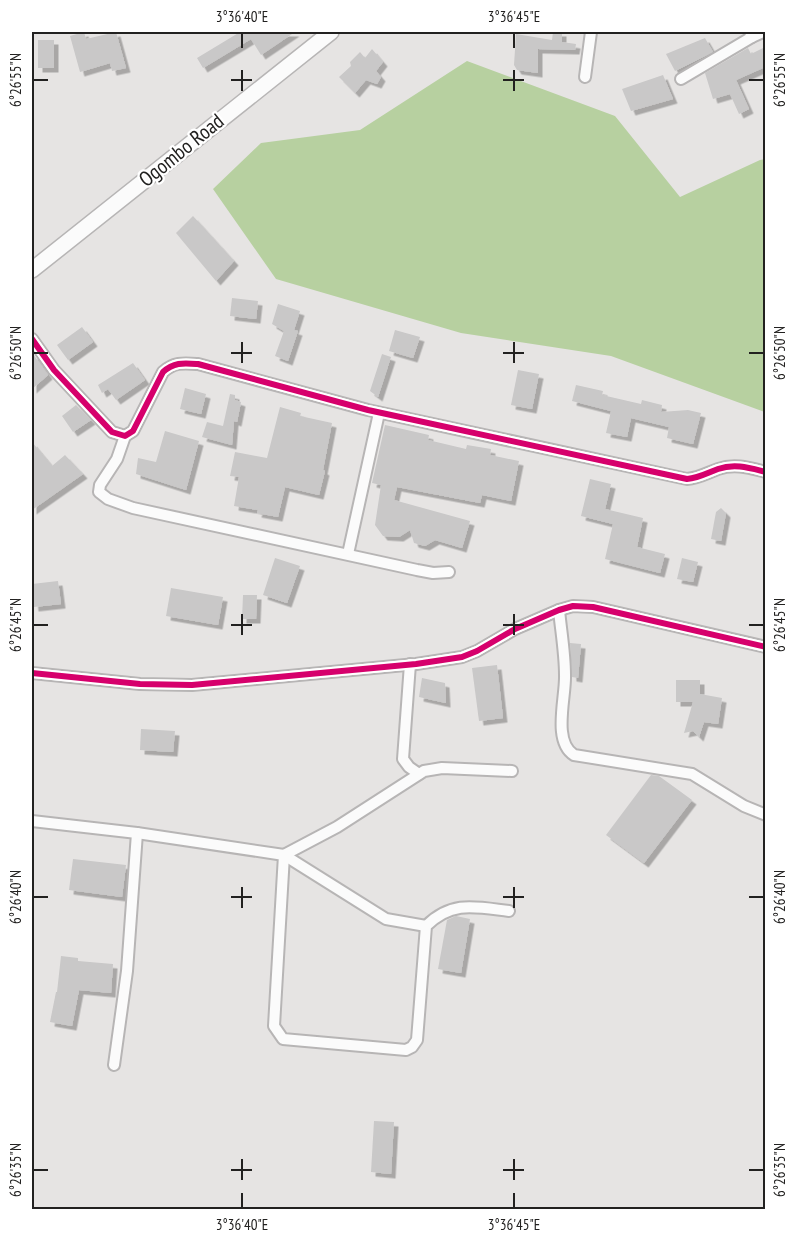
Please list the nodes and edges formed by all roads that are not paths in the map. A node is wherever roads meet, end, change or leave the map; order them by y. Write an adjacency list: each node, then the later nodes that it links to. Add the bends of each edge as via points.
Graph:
1 (331, 32): 7 (main road, Ogombo Road)
2 (591, 32): 5 (street)
3 (763, 32): 4 (street)
4 (750, 34): 6 (street)
5 (585, 77)
6 (681, 78)
7 (32, 270)
8 (32, 339): 10 (street, via 54,370 112,432)
9 (379, 413): 10 (street, via 198,364 177,363 163,372 133,431); 11 (street, via 687,479 732,466); 12 (street)
10 (125, 436): 12 (street, via 117,459 100,485 99,492 108,499)
11 (765, 472)
12 (348, 555): 13 (street, via 433,573)
13 (449, 572)
14 (559, 610): 15 (street, via 593,607); 16 (street, via 462,657); 20 (street, via 565,677 561,706 567,751 692,774 744,806)
15 (765, 647)
16 (410, 664): 17 (street, via 183,685); 19 (street, via 403,759)
17 (32, 673)
18 (512, 771): 19 (street, via 442,768)
19 (419, 774): 23 (street, via 337,827)
20 (765, 814)
21 (32, 821): 22 (street)
22 (137, 833): 23 (street); 26 (street, via 127,971)
23 (284, 855): 25 (street, via 386,919); 25 (street, via 274,1026 283,1040 406,1050 412,1047 417,1040)
24 (509, 911): 25 (street, via 453,908)
25 (426, 926)
26 (114, 1065)

